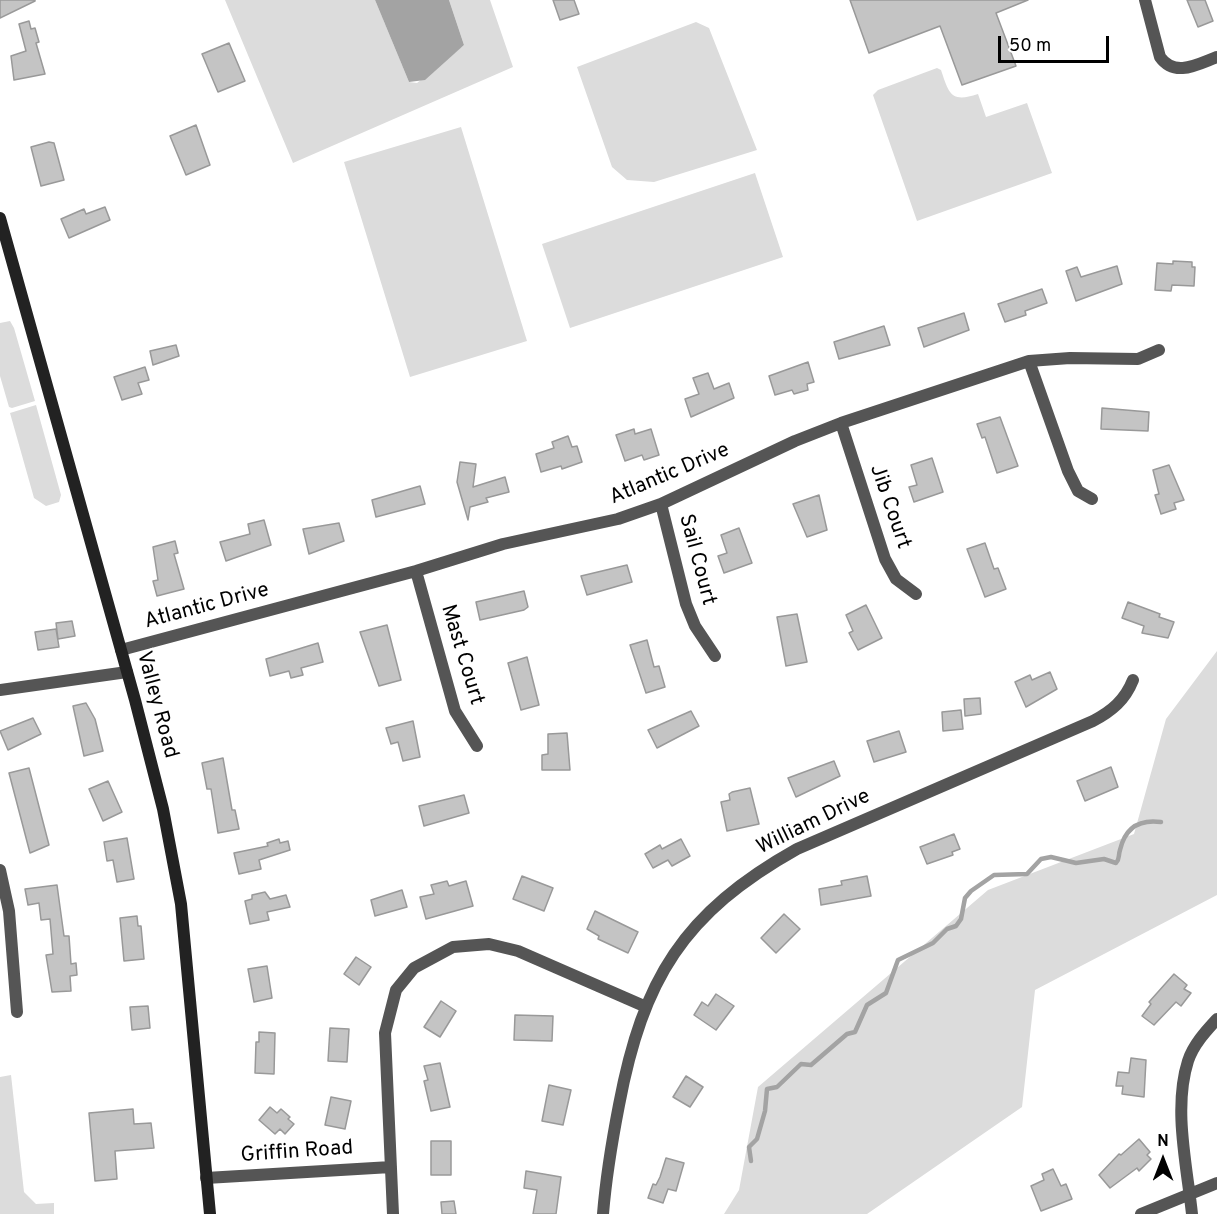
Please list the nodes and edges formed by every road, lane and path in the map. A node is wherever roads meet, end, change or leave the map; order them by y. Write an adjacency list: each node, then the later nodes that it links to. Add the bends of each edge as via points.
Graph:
1 (1145, 0): 2 (street, via 1165,65 1187,68)
2 (1217, 57)
3 (0, 218): 11 (main road, Valley Road)
4 (1159, 350): 5 (street, Atlantic Drive, via 1138,359)
5 (1029, 361): 6 (street, Atlantic Drive); 7 (street, via 1068,471 1078,490)
6 (841, 423): 8 (street, Atlantic Drive); 10 (street, Jib Court, via 885,559 896,579)
7 (1092, 499)
8 (661, 504): 9 (street, Atlantic Drive, via 618,519 503,544); 12 (street, Sail Court, via 686,604)
9 (416, 571): 11 (street, Atlantic Drive); 16 (street, Mast Court, via 455,711)
10 (916, 594)
11 (121, 650): 13 (main road, Valley Road)
12 (715, 656)
13 (128, 672): 15 (street); 22 (main road, Valley Road, via 163,809 181,904)
14 (1133, 680): 18 (street, William Drive, via 1117,705 1094,721 831,832 763,868 715,906 682,942)
15 (0, 690)
16 (477, 746)
17 (0, 870): 19 (street, via 9,911)
18 (644, 1006): 21 (street, via 505,947 462,946 427,960 404,978 388,1016 384,1050); 27 (street, William Drive, via 622,1088)
19 (17, 1012)
20 (1217, 1019): 24 (street, via 1199,1039 1188,1060 1183,1085)
21 (391, 1167): 22 (street, Griffin Road); 26 (street)
22 (206, 1178): 25 (main road, Valley Road)
23 (1217, 1183): 24 (street)
24 (1190, 1194): 28 (street); 29 (street)
25 (210, 1214)
26 (393, 1214)
27 (603, 1214)
28 (1141, 1214)
29 (1192, 1214)

